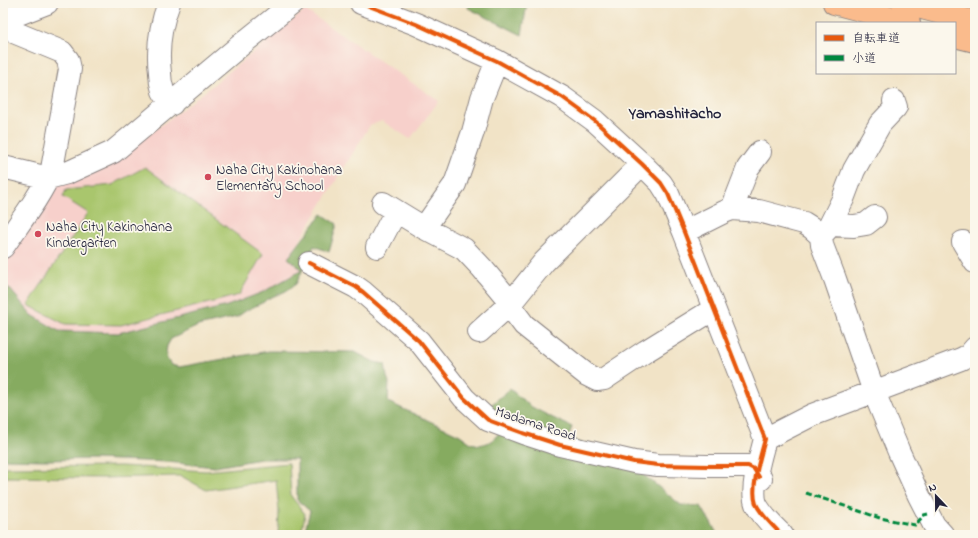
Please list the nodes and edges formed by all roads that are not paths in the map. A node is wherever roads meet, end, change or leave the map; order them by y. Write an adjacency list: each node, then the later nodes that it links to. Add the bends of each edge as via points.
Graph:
1 (47, 3): 7 (street)
2 (169, 3): 14 (street, via 160,30 158,56 163,91)
3 (293, 3): 14 (street)
4 (361, 3): 12 (street, via 416,24)
5 (834, 3): 8 (main road)
6 (903, 3): 9 (main road)
7 (4, 20): 18 (street, via 16,33 62,52 68,60 70,69)
8 (905, 22)
9 (975, 22)
10 (956, 36): 11 (main road)
11 (975, 41)
12 (497, 61): 16 (street, via 562,97 596,121); 21 (street, via 454,184)
13 (894, 101): 22 (street, via 896,107 880,124 854,170 843,200)
14 (172, 104): 18 (street, via 113,152 66,173)
15 (760, 152): 19 (street, via 748,168)
16 (642, 164): 23 (street, via 668,194); 29 (street, via 544,262)
17 (3, 168): 18 (street)
18 (48, 178): 25 (street)
19 (732, 209): 22 (street, via 759,211); 23 (street)
20 (874, 216): 22 (street, via 866,224)
21 (424, 228): 26 (street, via 390,207); 29 (street, via 464,249)
22 (825, 230): 33 (street, via 822,245)
23 (684, 232): 30 (street)
24 (963, 242): 27 (street)
25 (3, 247)
26 (376, 247)
27 (975, 262)
28 (309, 263): 35 (street, Madama Road, via 363,292 419,342 464,398 488,420 560,445 634,462 658,465 748,466)
29 (510, 304): 30 (street, via 524,325 587,375 597,380 604,379); 31 (street)
30 (714, 309): 34 (street)
31 (479, 332)
32 (975, 348): 33 (street, via 970,355)
33 (874, 392): 34 (street, via 812,416); 37 (street, via 928,514)
34 (765, 439): 35 (street)
35 (759, 476): 36 (street, via 754,493 756,503)
36 (782, 535)
37 (943, 535)

